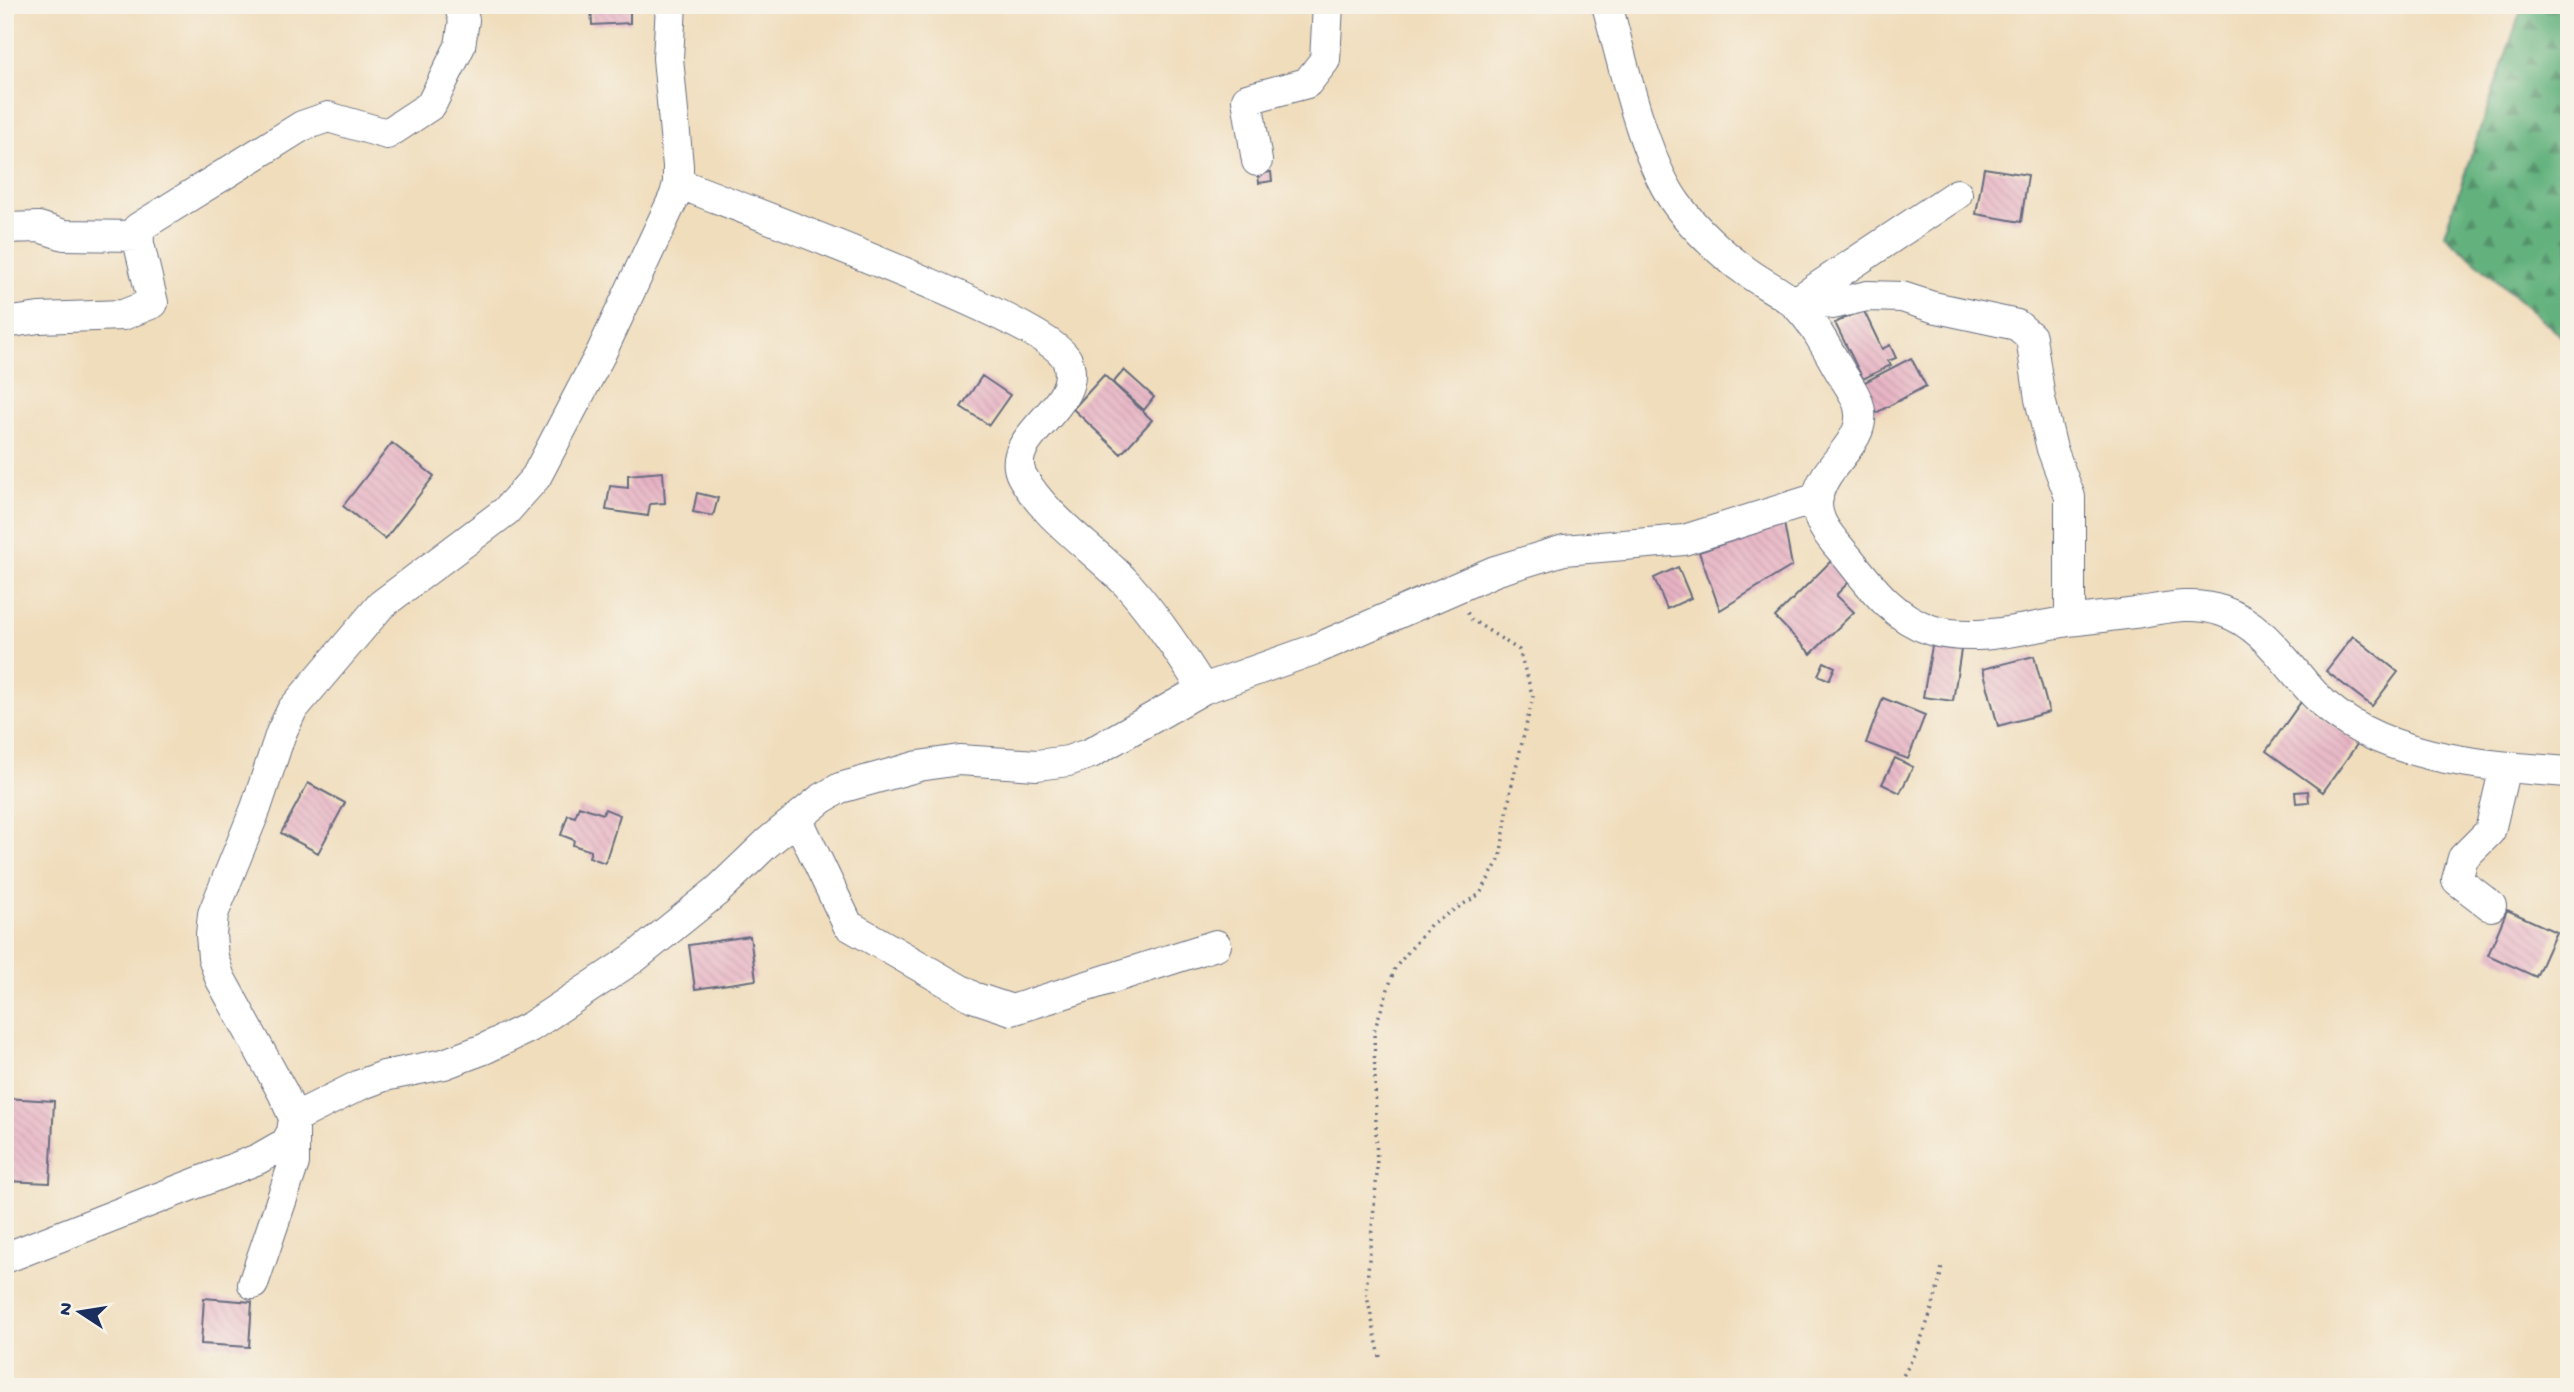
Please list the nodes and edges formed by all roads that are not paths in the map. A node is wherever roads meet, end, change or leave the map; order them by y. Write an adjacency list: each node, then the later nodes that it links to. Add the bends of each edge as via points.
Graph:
1 (459, 5): 9 (street, via 464,20 460,46 431,105 387,134 328,117 302,126 138,228)
2 (671, 5): 6 (street, via 668,58)
3 (1328, 5): 5 (street, via 1325,60 1307,83 1247,99)
4 (1607, 5): 10 (street, via 1651,151 1676,204 1746,271)
5 (1257, 161)
6 (678, 183): 14 (street, via 883,264 1059,349 1068,365 1065,389 1057,407 1021,451 1020,470 1063,524 1146,606); 20 (street, via 634,288 536,477 506,511 381,605 292,710 281,733 213,914 211,936 220,978)
7 (1957, 194): 10 (street)
8 (5, 228): 9 (street)
9 (139, 236): 11 (street, via 153,303 123,315)
10 (1805, 296): 12 (street, via 1823,340 1856,398 1860,416 1854,440 1831,469); 13 (street, via 1833,304 1867,296 1902,297 2017,325 2031,337 2052,449 2070,498)
11 (5, 323)
12 (1818, 498): 13 (street, via 1819,516 1833,541 1880,598 1914,624 1955,635); 14 (street, via 1684,540 1545,555 1494,571 1294,658)
13 (2070, 621): 15 (street, via 2175,605 2225,611 2266,639 2314,695 2359,728 2443,757)
14 (1203, 689): 17 (street, via 1091,753 1068,761 1037,765 959,760 919,766 840,788)
15 (2505, 767): 16 (street); 18 (street, via 2490,831 2463,858 2457,880)
16 (2569, 772)
17 (797, 818): 19 (street, via 848,925 973,997 1012,1010); 20 (street, via 634,958 530,1027 444,1064 360,1085)
18 (2491, 906)
19 (1216, 946)
20 (294, 1118): 21 (street, via 286,1143 258,1159); 22 (street, via 295,1163)
21 (5, 1258)
22 (253, 1284)

